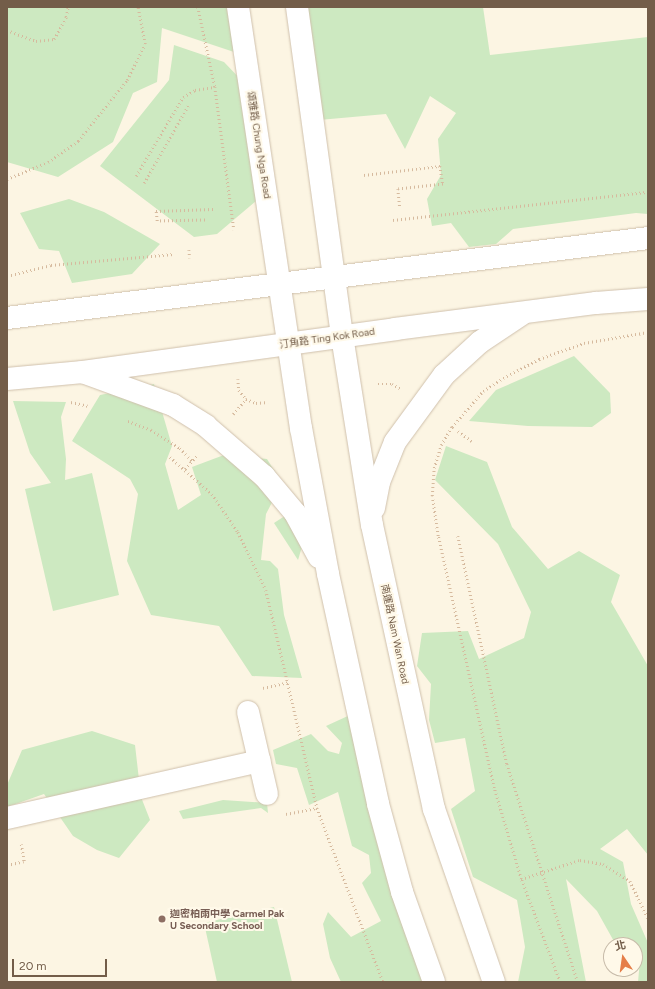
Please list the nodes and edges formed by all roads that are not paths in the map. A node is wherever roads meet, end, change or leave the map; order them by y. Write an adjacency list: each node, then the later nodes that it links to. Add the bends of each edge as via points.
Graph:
1 (238, 7): 5 (main road, 頌雅路 Chung Nga Road)
2 (297, 7): 4 (main road)
3 (648, 238): 4 (main road)
4 (334, 277): 5 (main road); 9 (main road, 南運路 Nam Wan Road)
5 (280, 284): 8 (main road); 10 (main road)
6 (648, 299): 7 (main road, 汀角路 Ting Kok Road)
7 (526, 312): 9 (main road, 汀角路 Ting Kok Road); 13 (main road, via 480,342 444,375 422,404 395,442 379,482)
8 (7, 318)
9 (342, 336): 10 (main road, 汀角路 Ting Kok Road); 13 (main road, 南運路 Nam Wan Road)
10 (289, 343): 11 (main road, 汀角路 Ting Kok Road); 14 (main road)
11 (83, 372): 12 (main road, 汀角路 Ting Kok Road); 14 (main road, via 173,405 216,434 264,476 295,513)
12 (7, 379)
13 (372, 525): 20 (main road, 南運路 Nam Wan Road, via 434,809)
14 (328, 574): 19 (main road, via 378,804 402,892)
15 (248, 712): 16 (main road)
16 (260, 761): 17 (main road); 18 (main road)
17 (267, 794)
18 (7, 818)
19 (434, 982)
20 (494, 982)

